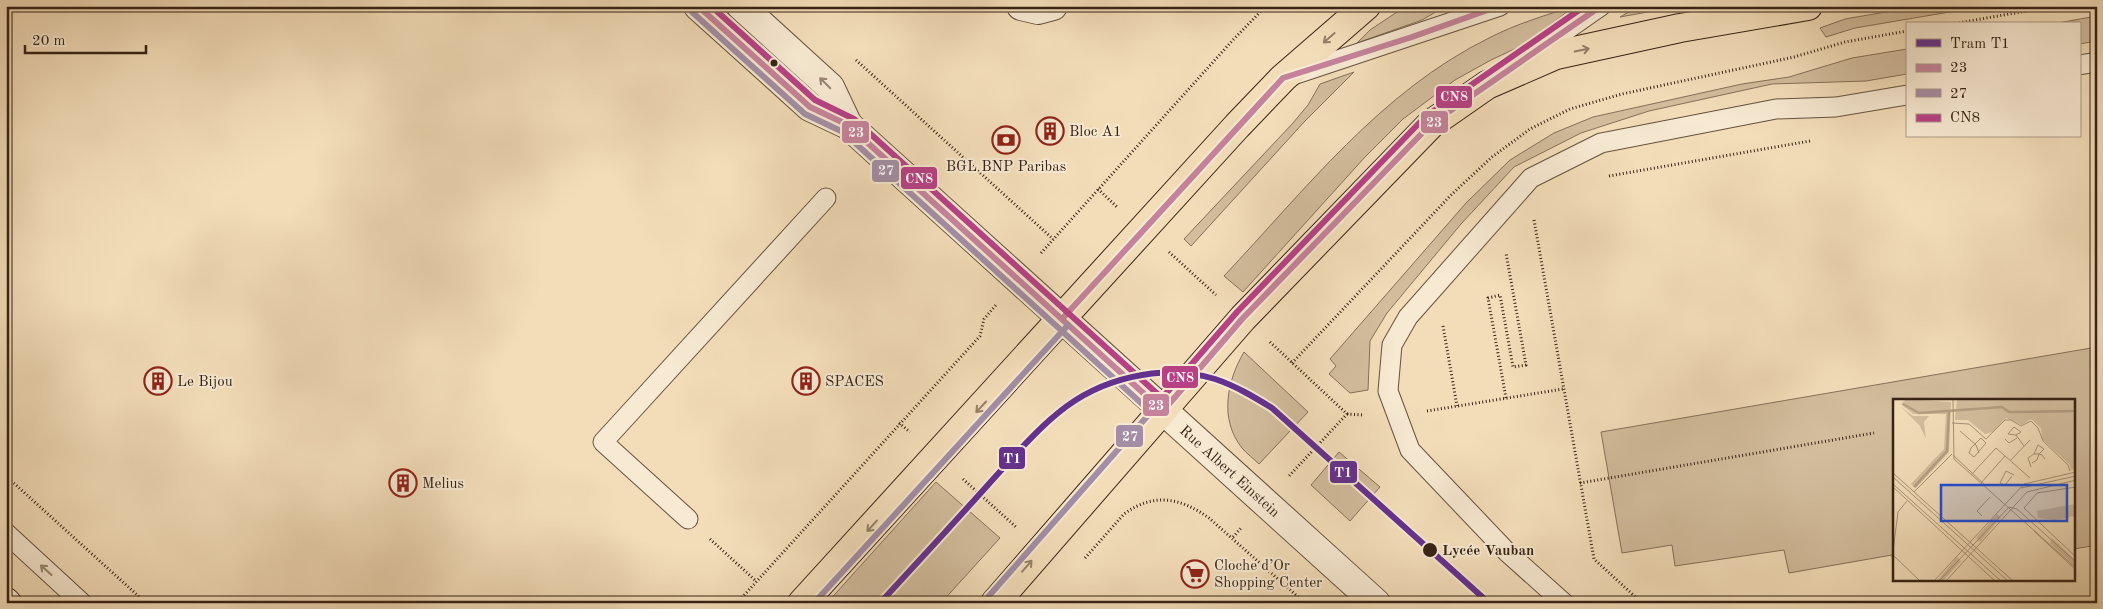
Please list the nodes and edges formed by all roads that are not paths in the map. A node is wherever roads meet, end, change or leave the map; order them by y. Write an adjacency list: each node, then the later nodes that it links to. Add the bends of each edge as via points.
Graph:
1 (698, 6): 14 (street, via 810,107)
2 (741, 6): 14 (street, one-way to 2, via 830,87)
3 (1021, 6): 4 (street, via 1038,10)
4 (1053, 6)
5 (1366, 6): 11 (main road, one-way to 11)
6 (1500, 6): 11 (lane)
7 (1601, 6): 12 (lane)
8 (1808, 6): 12 (main road, one-way to 8, via 1556,55 1680,28)
9 (2097, 62): 10 (lane)
10 (2080, 65)
11 (1283, 78): 16 (main road)
12 (1487, 85): 17 (main road, via 1431,124 1243,318)
13 (1906, 95): 24 (lane, via 1836,107 1776,109 1601,143 1531,178 1408,317 1392,345 1388,391 1410,450 1508,553)
14 (848, 126): 16 (street, Rue Albert Einstein)
15 (826, 198): 18 (lane, via 603,442)
16 (1062, 320): 17 (street, Rue Albert Einstein); 21 (main road, one-way to 21)
17 (1163, 411): 22 (main road, one-way to 17); 23 (street, Rue Albert Einstein)
18 (688, 519)
19 (6, 534): 20 (lane, one-way to 19)
20 (82, 603)
21 (802, 603)
22 (995, 603)
23 (1376, 603)
24 (1564, 603)

